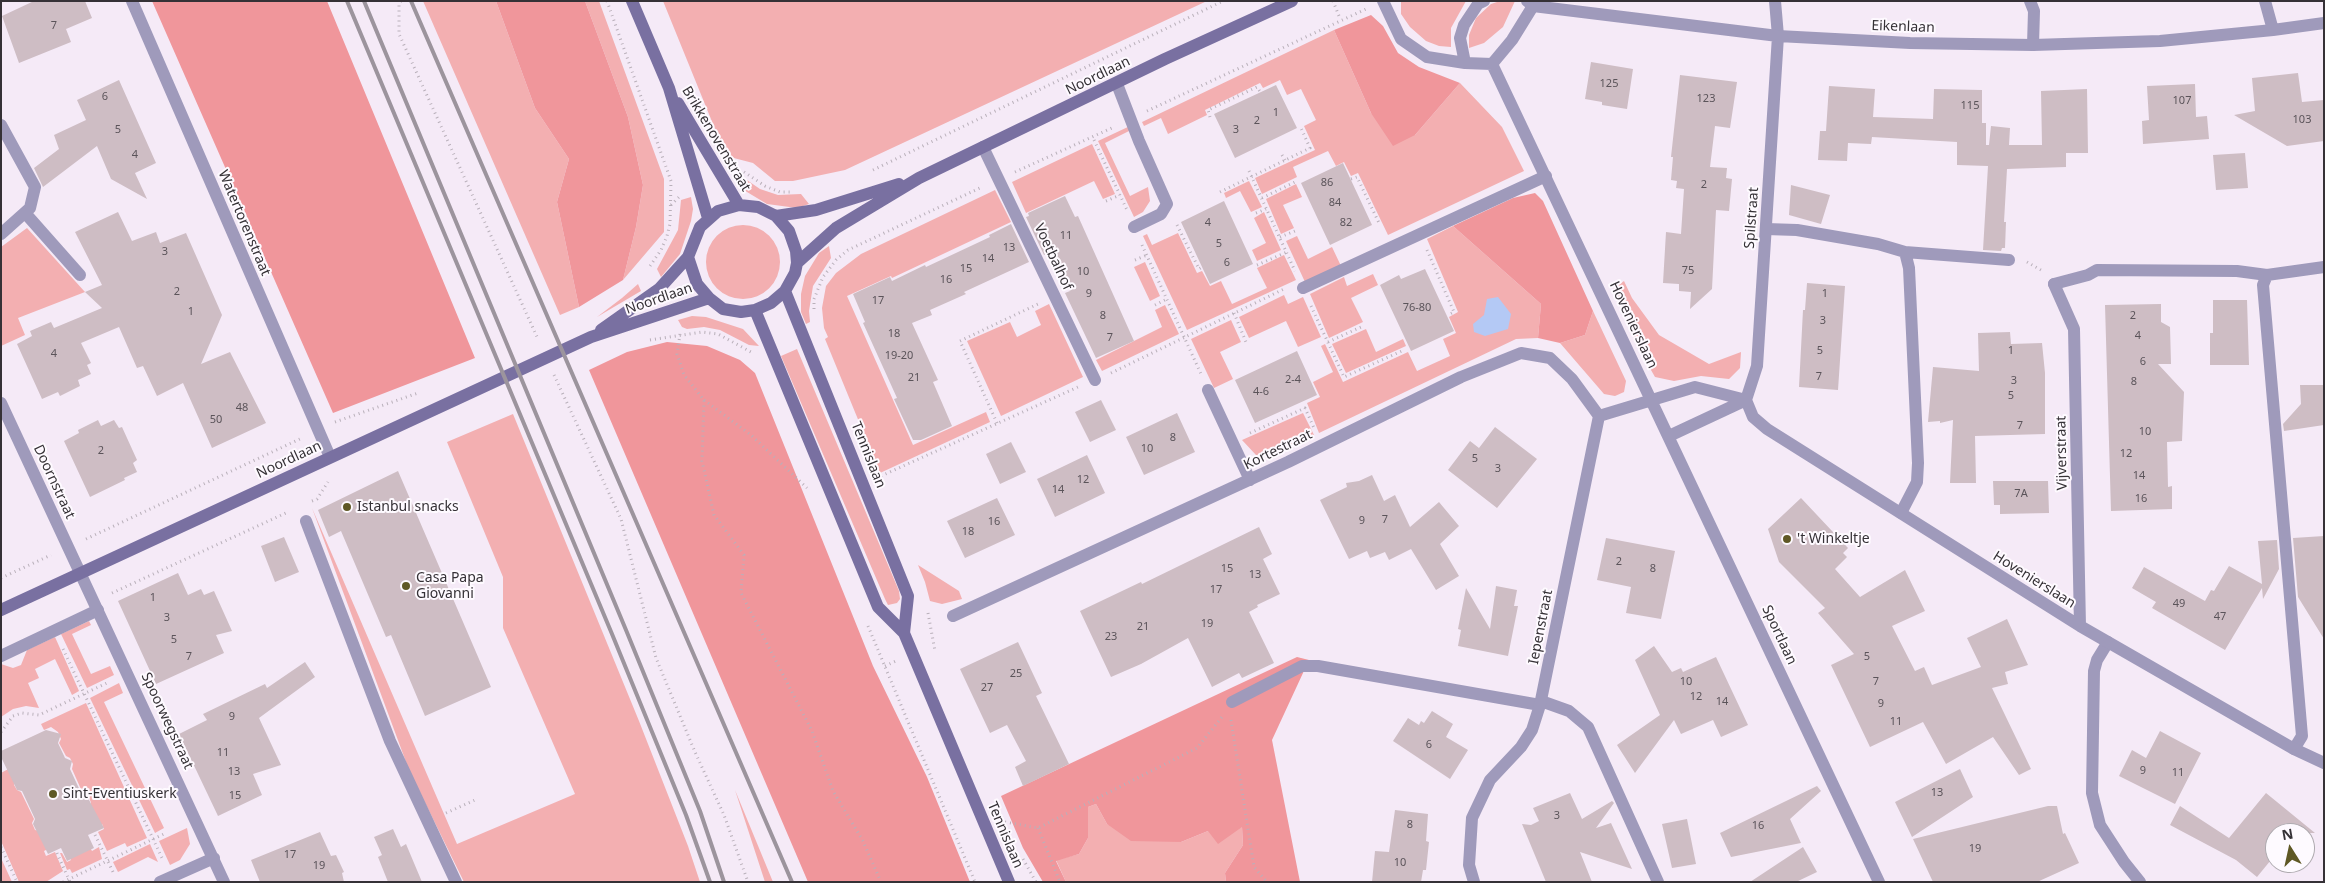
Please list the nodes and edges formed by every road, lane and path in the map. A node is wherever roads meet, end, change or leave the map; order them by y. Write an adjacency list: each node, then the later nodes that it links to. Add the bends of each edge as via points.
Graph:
1 (132, 1): 105 (street, Watertorenstraat)
2 (401, 1): 92 (path, via 399,34)
3 (606, 1): 47 (path, via 671,180)
4 (632, 1): 22 (street, Brikkenovenstraat)
5 (1223, 1): 34 (path)
6 (1292, 1): 21 (street, Noordlaan)
7 (1333, 1): 14 (path)
8 (1484, 1): 19 (street, via 1478,4 1460,38)
9 (1775, 1): 17 (street, Spilstraat)
10 (2030, 1): 18 (street, via 2034,11)
11 (2264, 1): 16 (street)
12 (1378, 3): 19 (street, via 1401,39 1427,57); 25 (path)
13 (1531, 3): 17 (street, Eikenlaan); 20 (street, Eikenlaan, via 1512,40)
14 (1339, 16)
15 (2324, 23): 16 (street, Eikenlaan)
16 (2273, 30): 18 (street, Eikenlaan, via 2160,41)
17 (1778, 36): 18 (street, Eikenlaan); 57 (street, Spilstraat)
18 (2033, 45)
19 (1465, 63): 20 (street)
20 (1492, 64): 35 (street, Hovenierslaan)
21 (1117, 84): 25 (street); 29 (street, Noordlaan)
22 (668, 88): 48 (street, Brikkenovenstraat); 53 (street, Brikkenovenstraat)
23 (1261, 93): 24 (path, via 1257,87 1208,110)
24 (1210, 117)
25 (1132, 118): 39 (path); 56 (street, via 1168,204 1161,214)
26 (1, 125): 51 (street, via 35,187)
27 (1301, 128): 31 (path, via 1310,148)
28 (1094, 140): 44 (path)
29 (983, 147): 37 (street, Noordlaan); 39 (street, Voetbalhof)
30 (1282, 155): 31 (path)
31 (1285, 160): 36 (path)
32 (742, 171): 42 (path, via 764,186 780,192)
33 (1249, 171): 36 (path)
34 (864, 174)
35 (1546, 176): 60 (street); 100 (street, Hovenierslaan)
36 (1251, 177): 43 (path); 45 (path)
37 (919, 178): 52 (street, Noordlaan, via 816,210); 68 (street, Noordlaan, via 832,231)
38 (1351, 179): 55 (path, via 1357,177)
39 (999, 180): 77 (street, Voetbalhof); 84 (path, via 848,250 823,277 814,299)
40 (1297, 181): 45 (path)
41 (685, 192): 47 (path)
42 (792, 192)
43 (1220, 192)
44 (1120, 195): 46 (path); 56 (path)
45 (1262, 198): 49 (path)
46 (1106, 201)
47 (671, 205): 70 (path, via 667,236)
48 (739, 205): 52 (street, Noordlaan, via 758,207); 53 (street, Noordlaan, via 718,211)
49 (1266, 208): 50 (path); 61 (path)
50 (1256, 213)
51 (26, 214): 59 (street); 73 (street)
52 (776, 216): 68 (street, Noordlaan, via 790,231)
53 (708, 218): 65 (street, Noordlaan, via 700,227)
54 (1175, 220): 71 (path, via 1198,269)
55 (1380, 225)
56 (1134, 227): 64 (path)
57 (1766, 229): 63 (street, via 1797,230); 101 (street, Spilstraat, via 1757,366)
58 (1295, 231): 61 (path)
59 (1, 234)
60 (1420, 234): 75 (street); 83 (path, via 1454,312)
61 (1280, 237): 62 (path)
62 (1287, 252): 69 (path); 75 (path)
63 (1906, 252): 67 (street); 113 (street, via 1918,463 1917,482)
64 (1147, 255): 66 (path); 79 (path)
65 (688, 257): 78 (street, Noordlaan, via 697,284); 87 (street, Noordlaan, via 659,289)
66 (1135, 260)
67 (2009, 260)
68 (796, 263): 76 (street, Noordlaan, via 795,273)
69 (1257, 265)
70 (650, 267)
71 (1202, 267)
72 (2324, 267): 74 (street)
73 (80, 275)
74 (2267, 275): 121 (street, Vijverstraat, via 2237,271 2097,270 2054,284 2074,329); 131 (street, via 2263,285 2302,736)
75 (1303, 288): 89 (path)
76 (785, 291): 81 (street, Noordlaan, via 771,304); 123 (street, Tennislaan, via 908,596)
77 (1054, 296): 96 (street, Voetbalhof); 104 (path, via 960,341)
78 (709, 298): 81 (street, Noordlaan, via 723,309); 87 (street, Noordlaan)
79 (1167, 299): 80 (path); 97 (path)
80 (1155, 305)
81 (755, 310): 123 (street, Tennislaan, via 878,607)
82 (1234, 314): 91 (path)
83 (1448, 315)
84 (815, 316)
85 (1361, 327): 89 (path)
86 (681, 335): 88 (path); 94 (path, via 718,334); 99 (path, via 677,354 684,375)
87 (591, 337): 109 (street, Noordlaan)
88 (671, 337)
89 (1327, 340): 90 (path); 93 (path, via 1344,377)
90 (1321, 341)
91 (1246, 342)
92 (541, 346)
93 (1404, 350)
94 (752, 352)
95 (554, 374): 152 (path, via 621,519 656,658 724,815)
96 (1095, 380)
97 (1208, 390): 110 (street)
98 (420, 392): 105 (path, via 343,418)
99 (704, 400): 111 (path, via 751,434); 153 (path, via 702,460 714,515 744,555 741,593 812,731 833,792 863,841)
100 (1652, 400): 101 (street, via 1694,387); 103 (street); 108 (street, Sportlaan)
101 (1746, 400): 108 (street); 113 (street, Hovenierslaan, via 1753,417 1767,429)
102 (1, 403): 115 (street, Doornstraat)
103 (1599, 416): 110 (street, Kortestraat, via 1572,379 1550,358 1521,353 1461,377); 128 (street, Iepenstraat)
104 (998, 423)
105 (318, 431): 109 (street, Watertorenstraat); 115 (path)
106 (1316, 433): 107 (path, via 1305,408)
107 (1243, 436)
108 (1669, 436): 159 (street, Sportlaan)
109 (330, 457): 116 (street, Noordlaan)
110 (1250, 480): 120 (street, Kortestraat)
111 (812, 494)
112 (291, 510): 118 (path)
113 (1901, 513): 121 (street, Hovenierslaan)
114 (306, 521): 134 (street, via 390,741)
115 (67, 547): 116 (street, Doornstraat); 117 (path)
116 (80, 574): 118 (street, Spoorwegstraat); 119 (street, Noordlaan)
117 (1, 578)
118 (96, 606): 122 (street); 142 (street, Spoorwegstraat)
119 (1, 610)
120 (953, 616)
121 (2080, 626): 124 (street, Hovenierslaan)
122 (54, 631): 125 (street); 127 (path)
123 (904, 633): 154 (street, Tennislaan)
124 (2108, 642): 131 (street, Hovenierslaan); 160 (street, via 2094,671 2092,793 2100,824)
125 (1, 656)
126 (115, 679): 127 (path)
127 (84, 693): 130 (path, via 39,715 22,713 13,716); 139 (path)
128 (1541, 703): 129 (street, via 1302,666); 157 (street, Iepenstraat, via 1532,730 1521,747 1490,780 1472,818 1469,866); 158 (street, via 1570,711 1588,727)
129 (1231, 705): 136 (path, via 1197,748); 156 (path, via 1254,867)
130 (1, 732)
131 (2294, 750): 132 (street, Hovenierslaan)
132 (2324, 763)
133 (475, 800): 134 (path)
134 (428, 821): 151 (street)
135 (1013, 825): 136 (path)
136 (1038, 828): 155 (path)
137 (166, 833): 139 (path)
138 (95, 835): 143 (path)
139 (153, 839): 143 (path); 144 (path)
140 (1, 847): 147 (path)
141 (57, 853): 146 (path)
142 (214, 858): 149 (street); 150 (street, Spoorwegstraat)
143 (108, 861): 145 (path); 146 (path)
144 (166, 866)
145 (114, 874)
146 (70, 880): 148 (path)
147 (17, 882)
148 (62, 882)
149 (160, 882)
150 (224, 882)
151 (456, 882)
152 (748, 882)
153 (881, 882)
154 (1008, 882)
155 (1060, 882)
156 (1267, 882)
157 (1474, 882)
158 (1658, 882)
159 (1879, 882)
160 (2140, 882)

